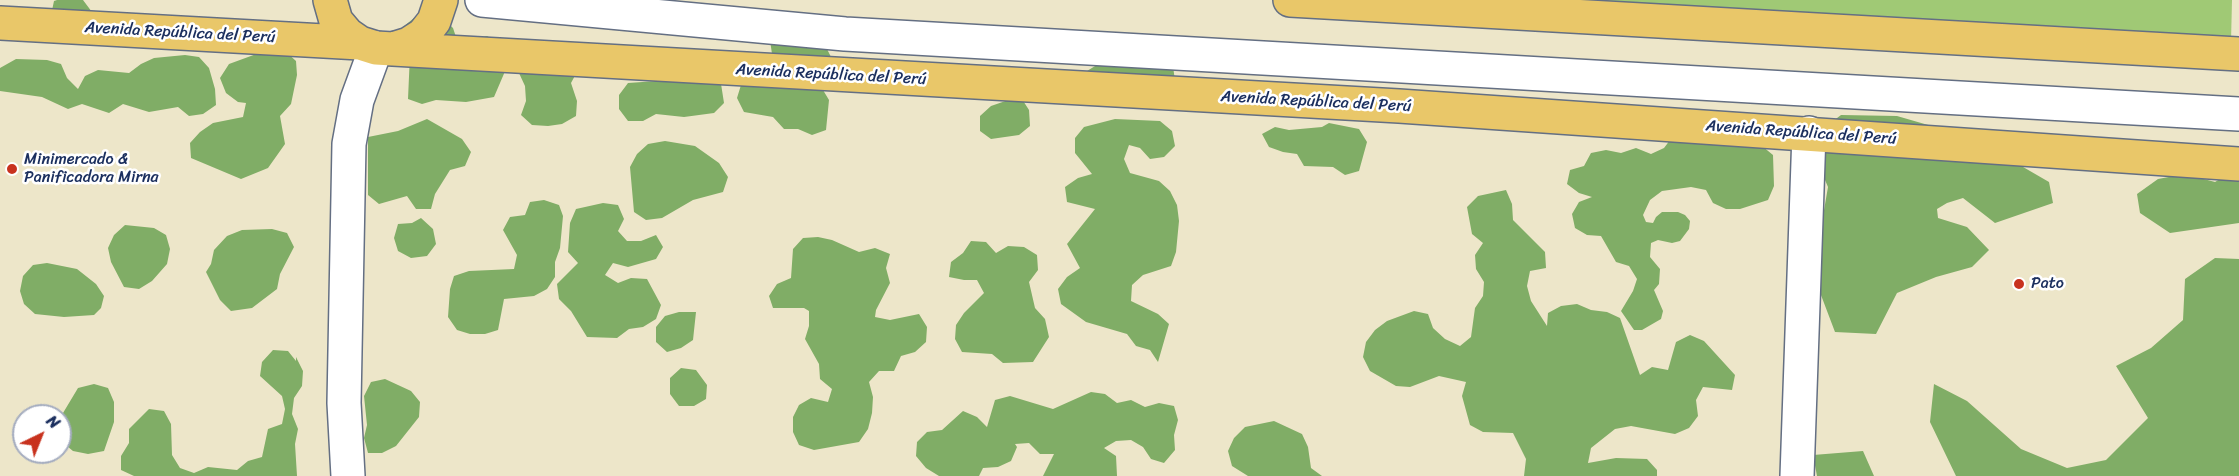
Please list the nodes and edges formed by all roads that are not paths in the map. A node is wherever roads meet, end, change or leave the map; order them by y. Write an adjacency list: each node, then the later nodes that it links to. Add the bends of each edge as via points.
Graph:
1 (330, 0): 6 (highway, via 336,21 347,34)
2 (441, 0): 6 (highway, via 434,21 423,35 409,44)
3 (482, 0): 8 (street, via 846,34)
4 (1290, 0): 7 (highway)
5 (0, 23): 6 (highway, Avenida República del Perú)
6 (376, 47): 9 (highway, Avenida República del Perú); 11 (street, via 357,100 349,144 344,403)
7 (2239, 54)
8 (2239, 114)
9 (1809, 133): 10 (highway, Avenida República del Perú); 12 (street)
10 (2239, 164)
11 (348, 476)
12 (1797, 476)

